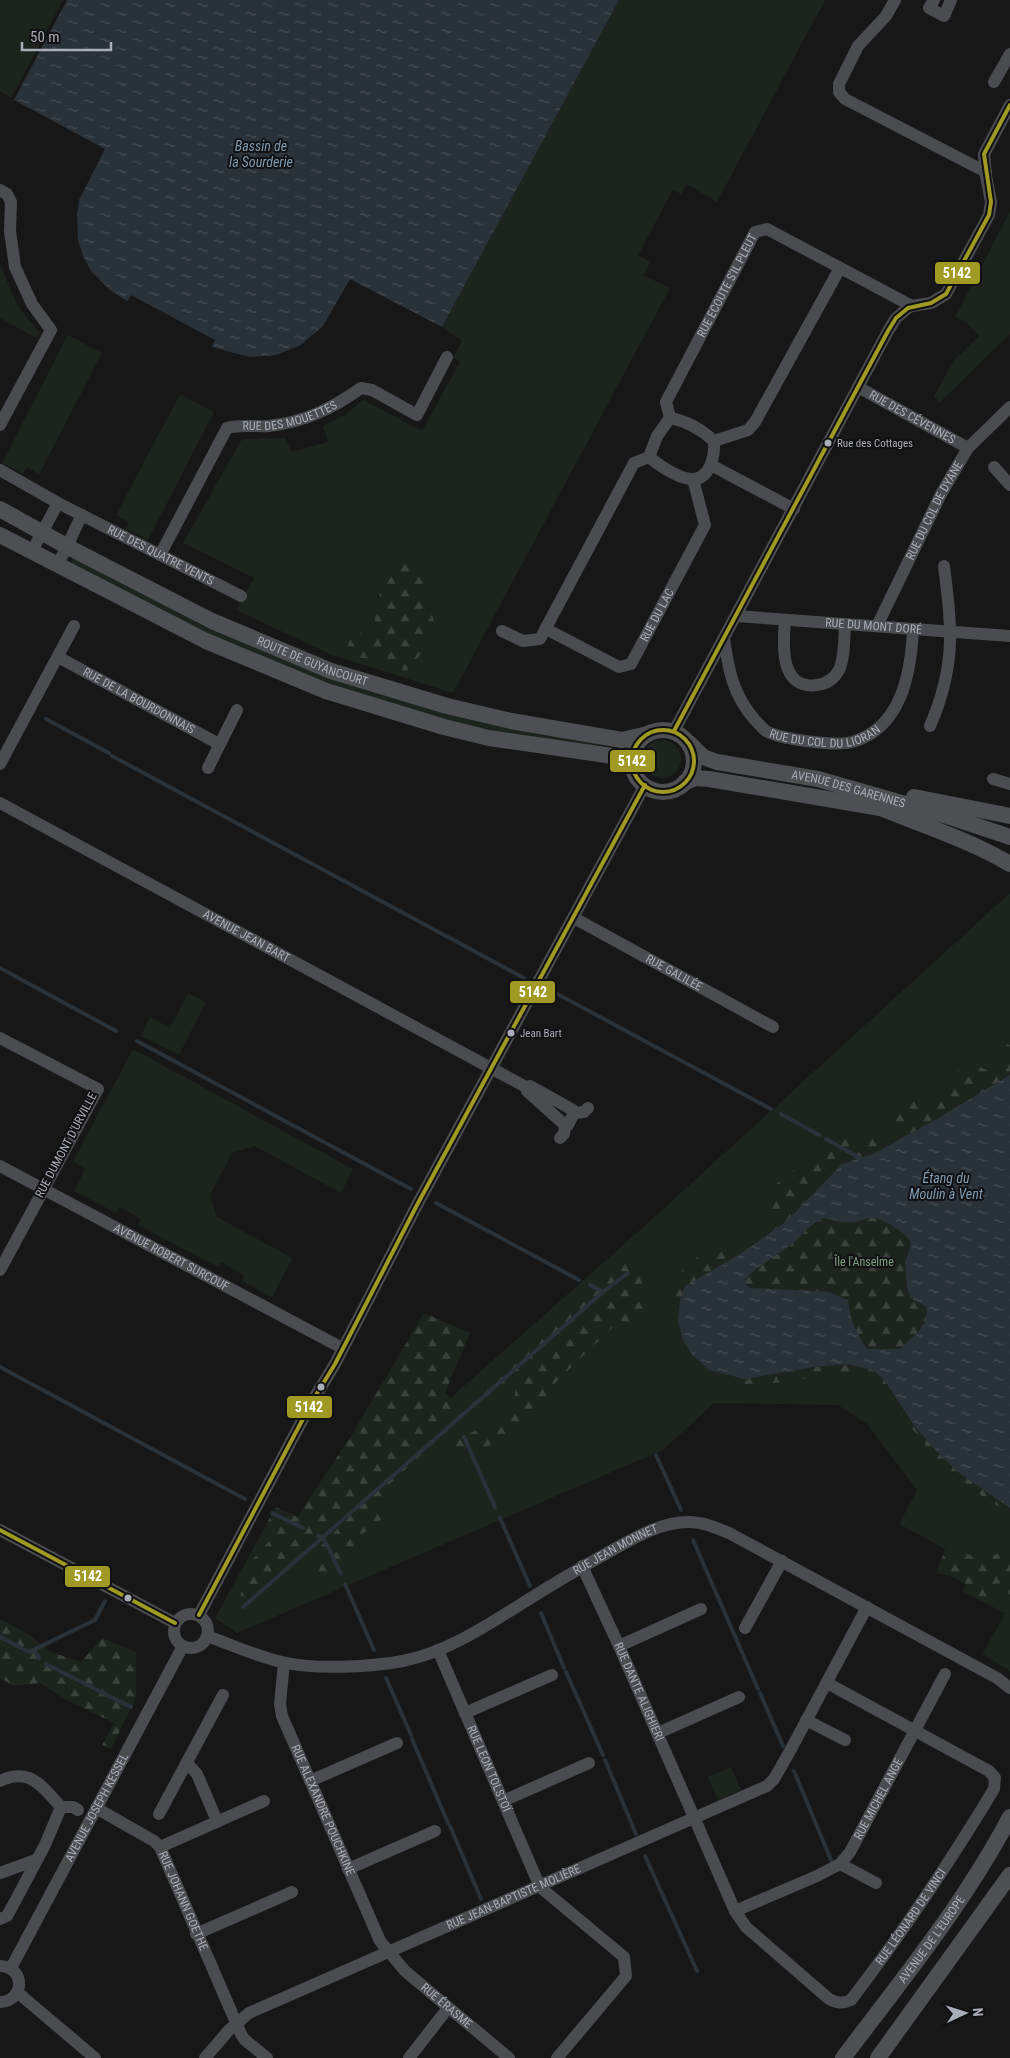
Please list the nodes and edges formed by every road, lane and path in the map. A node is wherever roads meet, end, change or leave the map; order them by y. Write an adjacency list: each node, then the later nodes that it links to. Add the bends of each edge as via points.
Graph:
1 (895, 0): 7 (street, via 886,16 858,46 839,84 839,92 845,99)
2 (934, 0): 3 (street, via 930,8 944,16)
3 (951, 0)
4 (1010, 54): 5 (street)
5 (994, 82)
6 (1010, 105): 7 (street, via 984,154)
7 (986, 172): 10 (street, via 991,202 988,214 946,294 931,303)
8 (0, 190): 15 (street, via 11,202 10,231 15,267 32,304 51,330)
9 (840, 268): 10 (street, RUE ECOUTE S'IL PLEUT); 14 (street, RUE ECOUTE S'IL PLEUT, via 767,229 755,232 666,402); 16 (street, via 755,422 748,430)
10 (912, 306): 12 (street, via 896,318)
11 (447, 357): 32 (street, RUE DES MOUETTES, via 417,415 372,390 361,388 310,418 268,426 227,428)
12 (858, 387): 17 (street, RUE DES CÉVENNES); 26 (street)
13 (1010, 408): 17 (street, RUE DU COL DE DYANE)
14 (670, 418): 16 (street, via 681,420 707,434); 18 (street, via 657,436)
15 (0, 425)
16 (714, 442): 19 (street)
17 (968, 448): 40 (street, RUE DU COL DE DYANE, via 941,494)
18 (649, 456): 22 (street, via 658,464); 41 (street, via 634,463)
19 (711, 465): 22 (street); 26 (street)
20 (994, 467): 23 (street)
21 (0, 470): 24 (street, RUE DES QUATRE VENTS)
22 (693, 479): 41 (street, RUE DU LAC, via 705,524 631,664 619,667)
23 (1010, 485)
24 (58, 503): 27 (street, RUE DES QUATRE VENTS); 28 (street)
25 (0, 509): 28 (main road, ROUTE DE GUYANCOURT)
26 (794, 509): 36 (street)
27 (82, 515): 30 (street); 32 (street, RUE DES QUATRE VENTS)
28 (43, 534): 30 (main road, ROUTE DE GUYANCOURT); 31 (street)
29 (0, 535): 31 (main road, ROUTE DE GUYANCOURT)
30 (68, 547): 33 (street); 51 (main road, ROUTE DE GUYANCOURT, via 212,621 331,671 511,722 622,740)
31 (32, 551): 33 (main road, ROUTE DE GUYANCOURT)
32 (160, 555): 35 (street, RUE DES QUATRE VENTS)
33 (57, 565): 56 (main road, ROUTE DE GUYANCOURT, via 206,641 326,691 489,738 618,757)
34 (944, 566): 44 (street)
35 (241, 596)
36 (736, 616): 37 (street, RUE DU MONT DORÉ); 46 (street)
37 (785, 620): 38 (street, RUE DU MONT DORÉ); 38 (street, via 786,669 802,684 812,685 824,684 838,672 842,662)
38 (845, 624): 40 (street, RUE DU MONT DORÉ)
39 (74, 626): 47 (street)
40 (877, 626): 42 (street, RUE DU MONT DORÉ)
41 (546, 629): 43 (street, via 540,639 523,641)
42 (913, 629): 44 (street, RUE DU MONT DORÉ); 46 (street, RUE DU COL DU LIORAN, via 907,680 892,713 867,736 838,744 780,736 765,730 733,687)
43 (502, 631)
44 (951, 632): 45 (street, RUE DU MONT DORÉ); 49 (street, via 948,669)
45 (1010, 636)
46 (724, 639): 50 (street)
47 (58, 657): 53 (street, RUE DE LA BOURDONNAIS); 54 (street)
48 (237, 710): 53 (street)
49 (930, 726)
50 (674, 731): 51 (main road, via 656,730); 52 (main road)
51 (648, 734): 56 (main road, via 634,750)
52 (689, 743): 57 (main road, AVENUE DES GARENNES, via 703,757 717,762); 60 (main road, via 694,763)
53 (219, 744): 55 (street)
54 (0, 764)
55 (208, 768)
56 (634, 770): 61 (main road)
57 (818, 779): 64 (main road); 65 (main road, AVENUE DES GARENNES)
58 (993, 779): 59 (street)
59 (1009, 781)
60 (686, 782): 61 (main road, via 661,792); 63 (main road, AVENUE DES GARENNES, via 696,778 709,779)
61 (645, 786): 68 (street)
62 (0, 803): 71 (street, AVENUE JEAN BART)
63 (881, 808): 66 (main road, AVENUE DES GARENNES, via 912,813); 67 (main road, via 991,852)
64 (1010, 816)
65 (1010, 837)
66 (1010, 844)
67 (1010, 864)
68 (574, 918): 69 (street, RUE GALILÉE); 71 (street)
69 (773, 1027)
70 (0, 1038): 78 (street, RUE DUMONT D'URVILLE, via 98,1090)
71 (493, 1068): 72 (street, AVENUE JEAN BART); 80 (street)
72 (526, 1087): 74 (street, via 530,1086); 75 (street)
73 (588, 1108): 74 (street)
74 (574, 1113): 75 (street)
75 (565, 1126): 76 (street)
76 (560, 1138)
77 (0, 1166): 78 (street, AVENUE ROBERT SURCOUF)
78 (43, 1189): 79 (street, RUE DUMONT D'URVILLE); 80 (street, AVENUE ROBERT SURCOUF)
79 (0, 1270)
80 (342, 1348): 86 (street)
81 (0, 1530): 87 (street)
82 (782, 1561): 83 (street, RUE JEAN MONNET, via 729,1533 690,1522 658,1527); 84 (street, RUE JEAN MONNET); 88 (street)
83 (582, 1566): 91 (street, RUE DANTE ALIGHIERI); 92 (street, RUE JEAN MONNET, via 490,1624)
84 (867, 1607): 96 (street, RUE JEAN-BAPTISTE MOLIÈRE); 97 (street, RUE JEAN MONNET)
85 (701, 1609): 91 (street)
86 (199, 1615): 87 (street, via 185,1614); 89 (street, via 207,1624)
87 (175, 1623): 90 (street, via 173,1634)
88 (745, 1628)
89 (208, 1636): 90 (street, via 196,1648); 93 (street, RUE JEAN MONNET)
90 (183, 1646): 113 (street, AVENUE JOSEPH KESSEL)
91 (619, 1646): 103 (street, RUE DANTE ALIGHIERI)
92 (438, 1650): 93 (street, RUE JEAN MONNET, via 404,1661 382,1663 343,1666); 100 (street, RUE LEON TOLSTOÏ)
93 (284, 1663): 109 (street, RUE ALEXANDRE POUCHKINE, via 282,1716)
94 (945, 1674): 102 (street, RUE MICHEL ANGE)
95 (552, 1675): 100 (street)
96 (827, 1683): 101 (street, RUE JEAN-BAPTISTE MOLIÈRE); 102 (street, RUE LÉONARD DE VINCI)
97 (1010, 1688)
98 (223, 1695): 106 (street)
99 (739, 1697): 103 (street)
100 (465, 1713): 111 (street, RUE LEON TOLSTOÏ)
101 (806, 1720): 104 (street); 116 (street, RUE JEAN-BAPTISTE MOLIÈRE, via 767,1786)
102 (915, 1732): 122 (street, RUE MICHEL ANGE, via 850,1852); 129 (street, RUE LÉONARD DE VINCI, via 989,1771 995,1778 994,1789 926,1897 851,2000 836,2003 829,1999 746,1927)
103 (658, 1733): 116 (street, RUE DANTE ALIGHIERI)
104 (845, 1740)
105 (397, 1743): 109 (street)
106 (187, 1762): 115 (street); 118 (street, via 197,1774)
107 (589, 1763): 111 (street)
108 (0, 1781): 112 (street, via 16,1775 27,1777 45,1789)
109 (310, 1781): 123 (street, RUE ALEXANDRE POUCHKINE)
110 (264, 1801): 118 (street)
111 (503, 1802): 127 (street, RUE LEON TOLSTOÏ)
112 (61, 1806): 114 (street); 121 (street)
113 (96, 1808): 120 (street, RUE JOHANN GOETHE); 133 (street, AVENUE JOSEPH KESSEL)
114 (78, 1810)
115 (159, 1814)
116 (695, 1817): 127 (street, RUE JEAN-BAPTISTE MOLIÈRE); 129 (street, RUE LÉONARD DE VINCI)
117 (1010, 1817): 144 (main road, AVENUE DE L'EUROPE, via 989,1857 943,1925)
118 (217, 1821): 120 (street)
119 (435, 1831): 123 (street)
120 (160, 1846): 131 (street, RUE JOHANN GOETHE)
121 (36, 1860): 124 (street); 130 (street, via 7,1916)
122 (840, 1864): 126 (street); 129 (street, RUE MICHEL ANGE)
123 (348, 1869): 132 (street, RUE ALEXANDRE POUCHKINE)
124 (0, 1873)
125 (1010, 1876): 145 (main road)
126 (876, 1883)
127 (540, 1887): 132 (street, RUE JEAN-BAPTISTE MOLIÈRE); 143 (street, via 624,1957 626,1976)
128 (292, 1892): 131 (street)
129 (735, 1911)
130 (0, 1918)
131 (196, 1934): 137 (street, RUE JOHANN GOETHE)
132 (388, 1952): 136 (street, RUE ÉRASME); 137 (street, RUE JEAN-BAPTISTE MOLIÈRE, via 249,2013)
133 (5, 1967): 134 (street, via 15,1972 19,1982)
134 (17, 1992): 135 (street, via 9,2000); 138 (street)
135 (0, 2002)
136 (448, 2008): 141 (street); 142 (street, RUE ÉRASME)
137 (237, 2024): 139 (street, RUE JEAN-BAPTISTE MOLIÈRE); 140 (street, RUE JOHANN GOETHE, via 244,2039)
138 (95, 2058)
139 (205, 2058)
140 (267, 2058)
141 (409, 2058)
142 (509, 2058)
143 (557, 2058)
144 (843, 2058)
145 (878, 2058)

